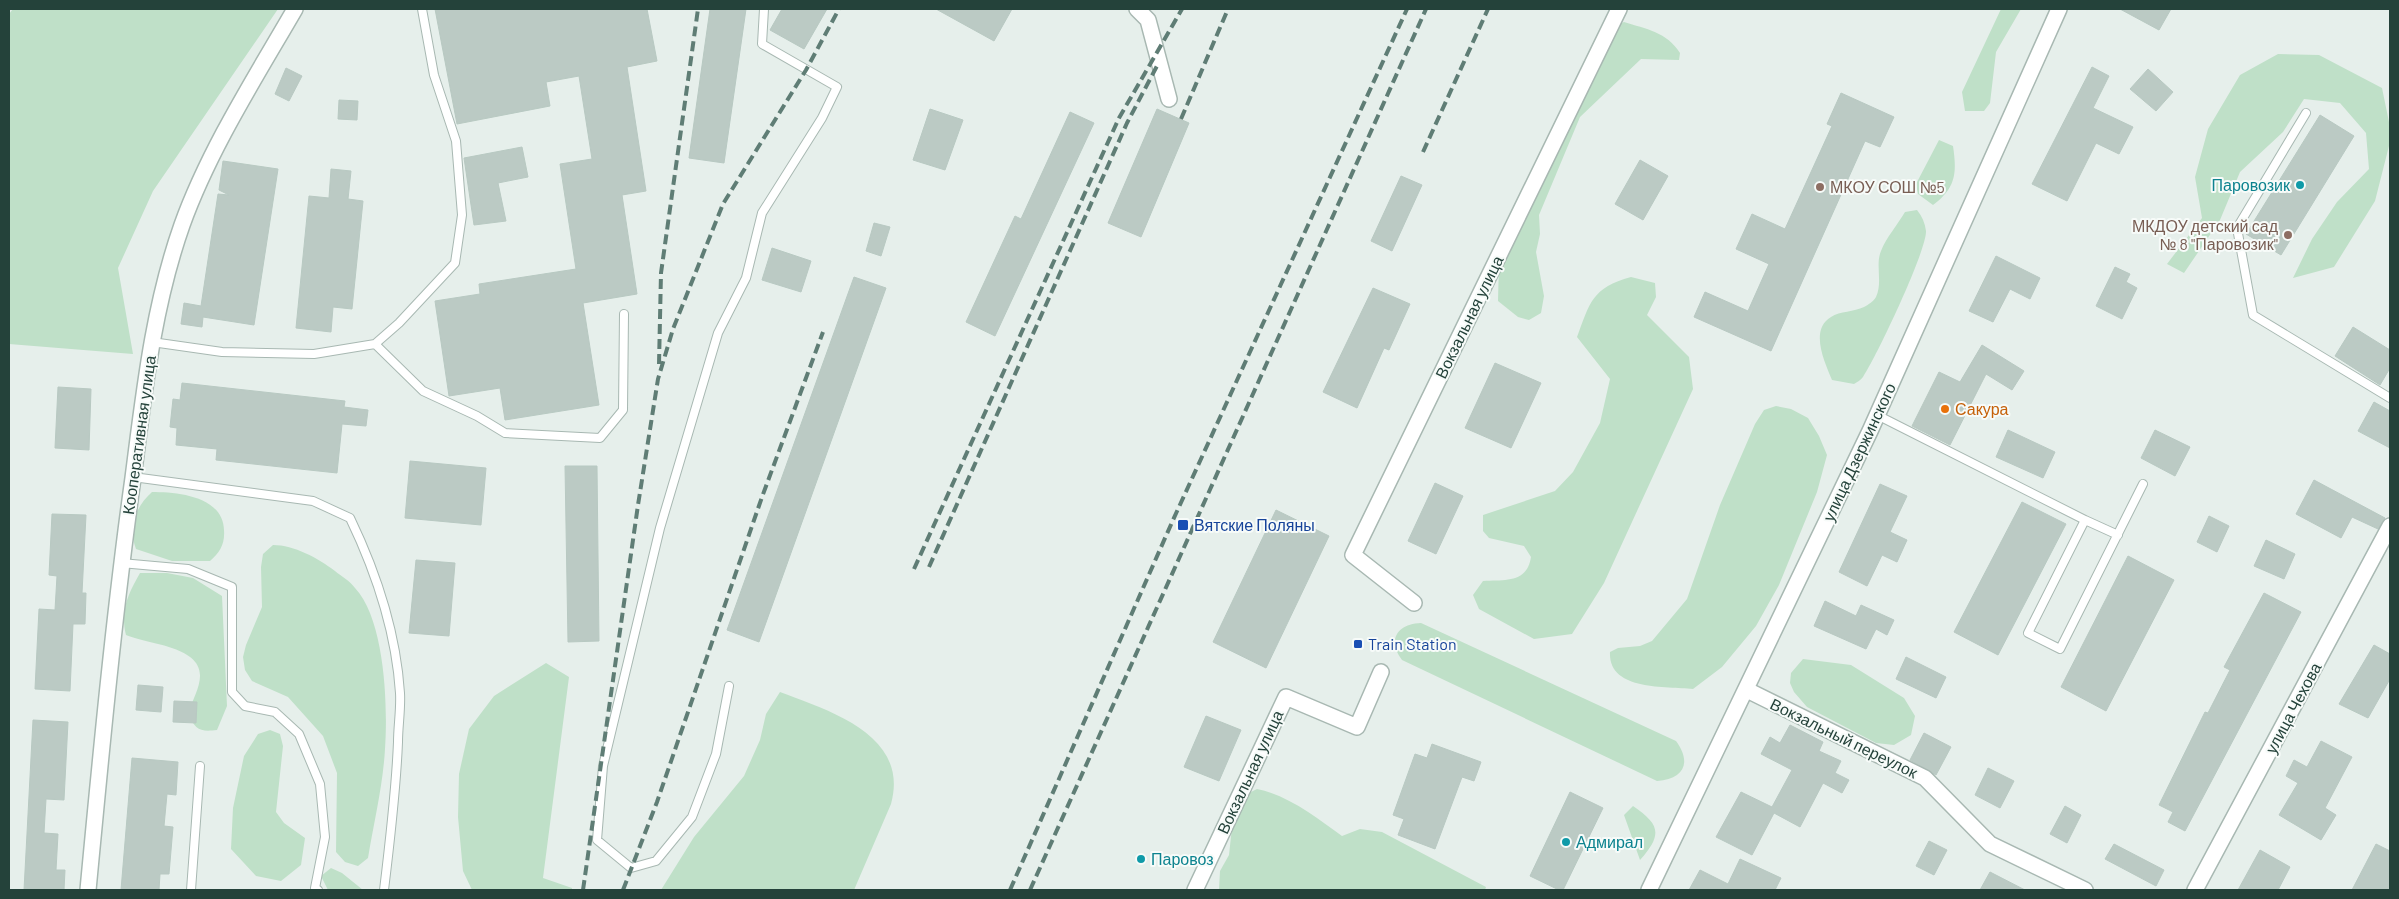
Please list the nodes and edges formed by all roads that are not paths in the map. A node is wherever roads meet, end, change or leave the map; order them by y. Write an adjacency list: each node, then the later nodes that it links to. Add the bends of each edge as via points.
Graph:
1 (295, 9): 10 (street, Кооперативная улица, via 220,143 183,223 164,283)
2 (422, 9): 11 (lane, via 434,75 456,141 462,215 455,262 399,323)
3 (764, 9): 22 (lane, via 762,44 837,87 822,118 762,213 746,278 718,333 660,528 603,766 597,840 631,868 656,861 692,817 716,754)
4 (1137, 9): 7 (street, via 1148,20)
5 (1619, 9): 20 (street, Вокзальная улица, via 1352,555)
6 (2059, 9): 13 (street, улица Дзержинского)
7 (1169, 99)
8 (2306, 113): 12 (lane, via 2237,228 2253,315)
9 (624, 314): 11 (lane, via 623,410 600,438 505,433 478,416 423,391)
10 (152, 342): 11 (lane, via 222,352 314,354); 14 (street, Кооперативная улица)
11 (375, 344)
12 (2390, 398)
13 (1877, 415): 16 (lane); 23 (street, улица Дзержинского)
14 (133, 477): 19 (street, Кооперативная улица); 29 (lane, via 313,501 350,518 368,554 384,605 395,651 400,694 396,793)
15 (2143, 484): 18 (lane)
16 (2085, 520): 18 (lane); 18 (lane, via 2028,633 2060,649)
17 (2390, 526): 25 (street, улица Чехова)
18 (2118, 535)
19 (121, 563): 26 (street, Кооперативная улица); 28 (lane, via 188,569 232,587 232,692 246,706 275,712 299,734 320,784 325,836 315,888)
20 (1414, 603)
21 (1381, 672): 30 (street, Вокзальная улица, via 1357,727 1286,697)
22 (729, 686)
23 (1747, 690): 31 (street, улица Дзержинского); 32 (street, Вокзальный переулок, via 1925,778 1990,844)
24 (200, 766): 27 (lane)
25 (2202, 888)
26 (88, 890)
27 (191, 890)
28 (318, 890)
29 (384, 890)
30 (1195, 890)
31 (1649, 890)
32 (2085, 890)

